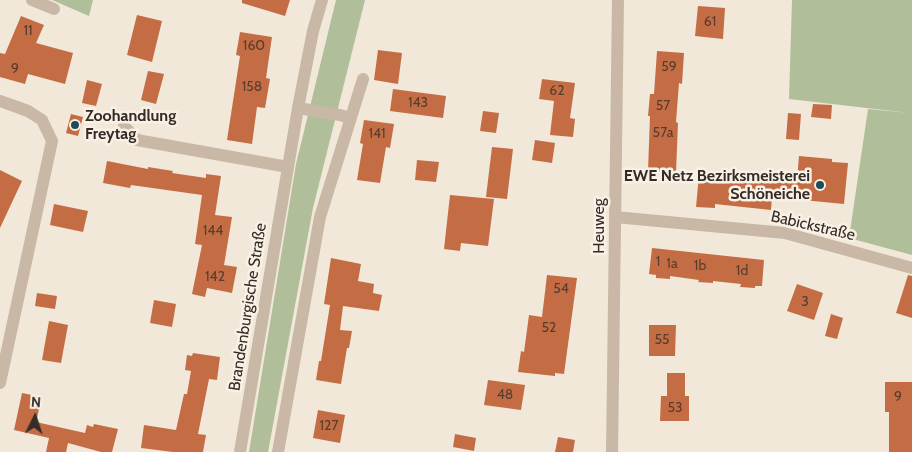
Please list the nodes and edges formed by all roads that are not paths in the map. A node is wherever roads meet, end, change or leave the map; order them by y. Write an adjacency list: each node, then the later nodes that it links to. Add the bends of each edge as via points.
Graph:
1 (32, 0): 4 (street)
2 (322, 0): 7 (street, Brandenburgische Straße)
3 (618, 0): 11 (street, Heuweg)
4 (54, 9)
5 (363, 79): 8 (street)
6 (0, 101): 13 (street, via 42,120 52,141)
7 (298, 108): 8 (street); 10 (street, Brandenburgische Straße)
8 (350, 118): 15 (street, via 320,217)
9 (124, 126): 10 (street, via 136,140)
10 (288, 167): 14 (street, Brandenburgische Straße)
11 (615, 217): 12 (street, Babickstraße, via 784,233); 16 (street, Heuweg)
12 (912, 268)
13 (0, 383)
14 (240, 452)
15 (278, 452)
16 (612, 452)

